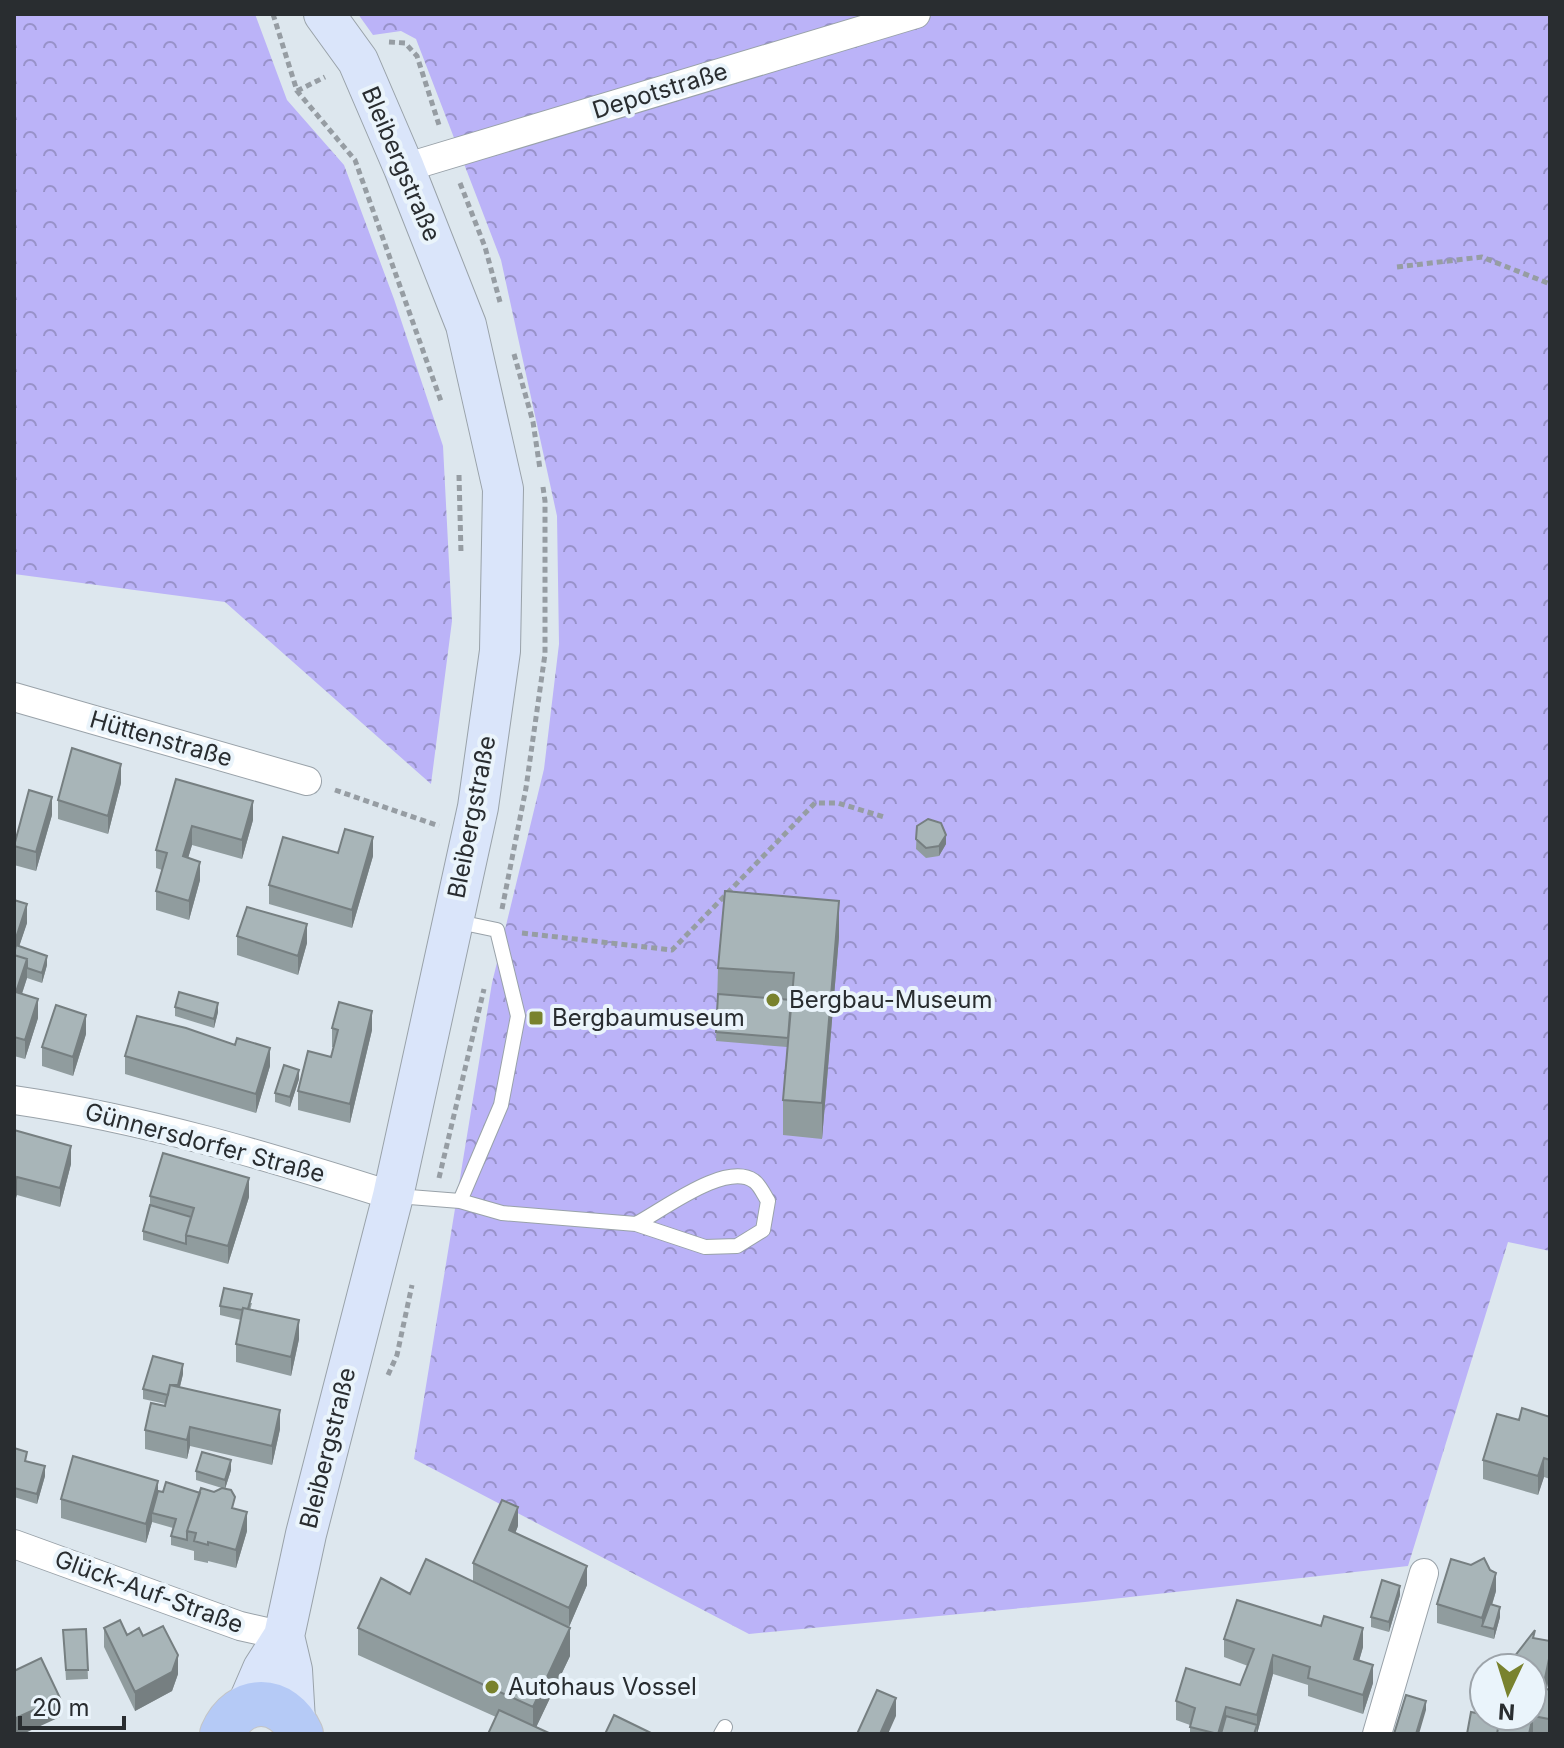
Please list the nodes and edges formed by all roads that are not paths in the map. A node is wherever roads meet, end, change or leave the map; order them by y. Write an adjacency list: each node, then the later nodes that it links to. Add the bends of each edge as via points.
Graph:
1 (324, 14): 3 (street, Bleibergstraße, via 358,61)
2 (916, 14): 3 (street, Depotstraße)
3 (404, 168): 6 (street, Bleibergstraße, via 466,325 503,489 500,651 478,807)
4 (14, 697): 5 (street, Hüttenstraße)
5 (307, 781)
6 (453, 920): 8 (street, Bleibergstraße); 9 (lane, via 497,930 518,1016 501,1105)
7 (14, 1100): 8 (street, Günnersdorfer Straße, via 85,1110 251,1150)
8 (393, 1196): 9 (lane); 13 (street, Bleibergstraße)
9 (460, 1201): 10 (lane, via 502,1213)
10 (636, 1224): 10 (lane, via 705,1247 737,1246 763,1230 768,1201 756,1182 739,1174 706,1182)
11 (14, 1544): 13 (street, Glück-Auf-Straße, via 240,1626)
12 (1424, 1573): 16 (street)
13 (284, 1636): 14 (street, Bleibergstraße); 15 (street, Bleibergstraße)
14 (234, 1720): 15 (main road, via 260,1703 286,1712)
15 (298, 1728)
16 (1377, 1734)

